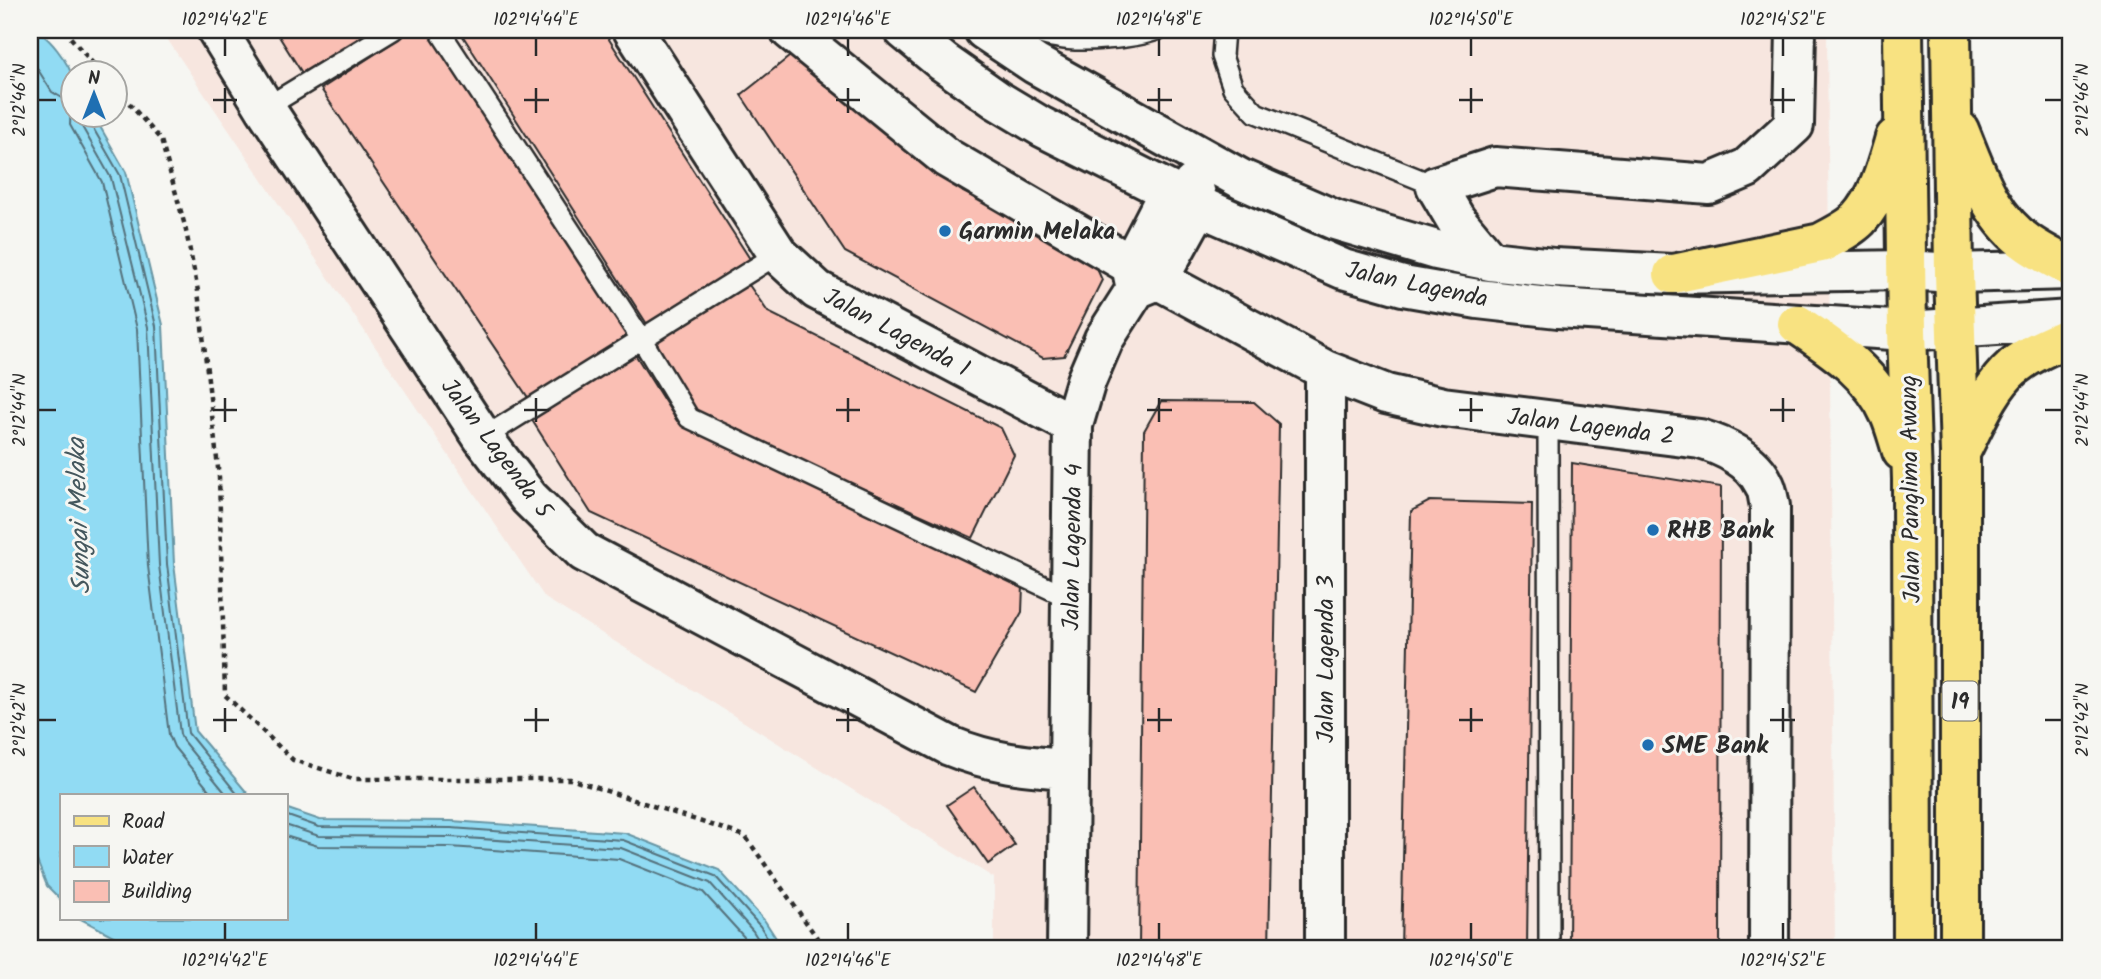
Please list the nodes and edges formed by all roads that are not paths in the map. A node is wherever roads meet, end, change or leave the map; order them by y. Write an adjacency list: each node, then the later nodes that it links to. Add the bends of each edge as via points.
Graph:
1 (217, 30): 14 (street, Jalan Lagenda 5)
2 (393, 30): 14 (lane)
3 (439, 30): 33 (lane)
4 (633, 30): 21 (street, Jalan Lagenda 1)
5 (790, 30): 27 (street, Jalan Lagenda 2, via 947,158)
6 (904, 30): 20 (street, Jalan Lagenda, via 943,62 1042,127)
7 (984, 30): 17 (street, Jalan Lagenda)
8 (1025, 30): 9 (lane, via 1060,39)
9 (1157, 30)
10 (1224, 30): 19 (lane, via 1222,56 1233,88 1256,113)
11 (1797, 30): 19 (street, via 1794,125 1747,168 1709,184 1495,167)
12 (1903, 30): 15 (main road, Jalan Panglima Awang / 19)
13 (1951, 30): 16 (main road, Jalan Panglima Awang / 19)
14 (265, 108): 37 (street, Jalan Lagenda 5)
15 (1903, 111): 24 (main road, Jalan Panglima Awang / 19); 26 (main road, via 1873,197 1858,219 1841,232 1821,243)
16 (1951, 112): 23 (main road, via 2000,217 2027,243); 25 (main road, Jalan Panglima Awang / 19)
17 (1171, 142): 18 (street, Jalan Lagenda); 20 (street)
18 (1241, 180): 20 (street, via 1220,180); 22 (street, Jalan Lagenda, via 1335,220)
19 (1436, 186): 22 (street, via 1456,220)
20 (1187, 194): 27 (street, Jalan Lagenda 4); 29 (street, Jalan Lagenda, via 1343,269 1403,286 1558,308)
21 (778, 254): 33 (lane); 36 (street, Jalan Lagenda 1, via 817,290)
22 (1490, 261): 26 (street, Jalan Lagenda)
23 (2071, 269): 25 (street, Jalan Lagenda)
24 (1906, 270): 25 (street, Jalan Lagenda); 26 (street, Jalan Lagenda); 31 (main road, Jalan Panglima Awang / 19)
25 (1954, 273): 30 (main road, Jalan Panglima Awang / 19)
26 (1673, 274)
27 (1142, 278): 34 (street, Jalan Lagenda 2); 36 (street, Jalan Lagenda 4, via 1104,339)
28 (2071, 320): 30 (street, Jalan Lagenda)
29 (1797, 324): 31 (street, Jalan Lagenda); 39 (main road, via 1867,378 1889,412)
30 (1955, 328): 31 (street, Jalan Lagenda); 38 (main road, Jalan Panglima Awang / 19)
31 (1907, 331): 39 (main road, Jalan Panglima Awang / 19)
32 (2071, 336): 38 (main road, via 2011,368)
33 (642, 340): 37 (lane); 40 (lane, via 689,418)
34 (1325, 370): 35 (street, Jalan Lagenda 2, via 1386,394); 43 (street, Jalan Lagenda 3)
35 (1548, 421): 44 (lane); 45 (street, Jalan Lagenda 2, via 1700,439 1723,446 1746,461 1764,483 1770,506)
36 (1073, 425): 40 (street, Jalan Lagenda 4)
37 (483, 438): 41 (street, Jalan Lagenda 5, via 529,498 584,552 950,746 1011,765)
38 (1960, 453): 47 (main road, Jalan Panglima Awang / 19)
39 (1912, 479): 46 (main road, Jalan Panglima Awang / 19)
40 (1071, 599): 41 (street, Jalan Lagenda 4)
41 (1069, 769): 42 (street, Jalan Lagenda 4)
42 (1067, 949)
43 (1325, 949)
44 (1549, 949)
45 (1769, 949)
46 (1913, 949)
47 (1960, 949)

